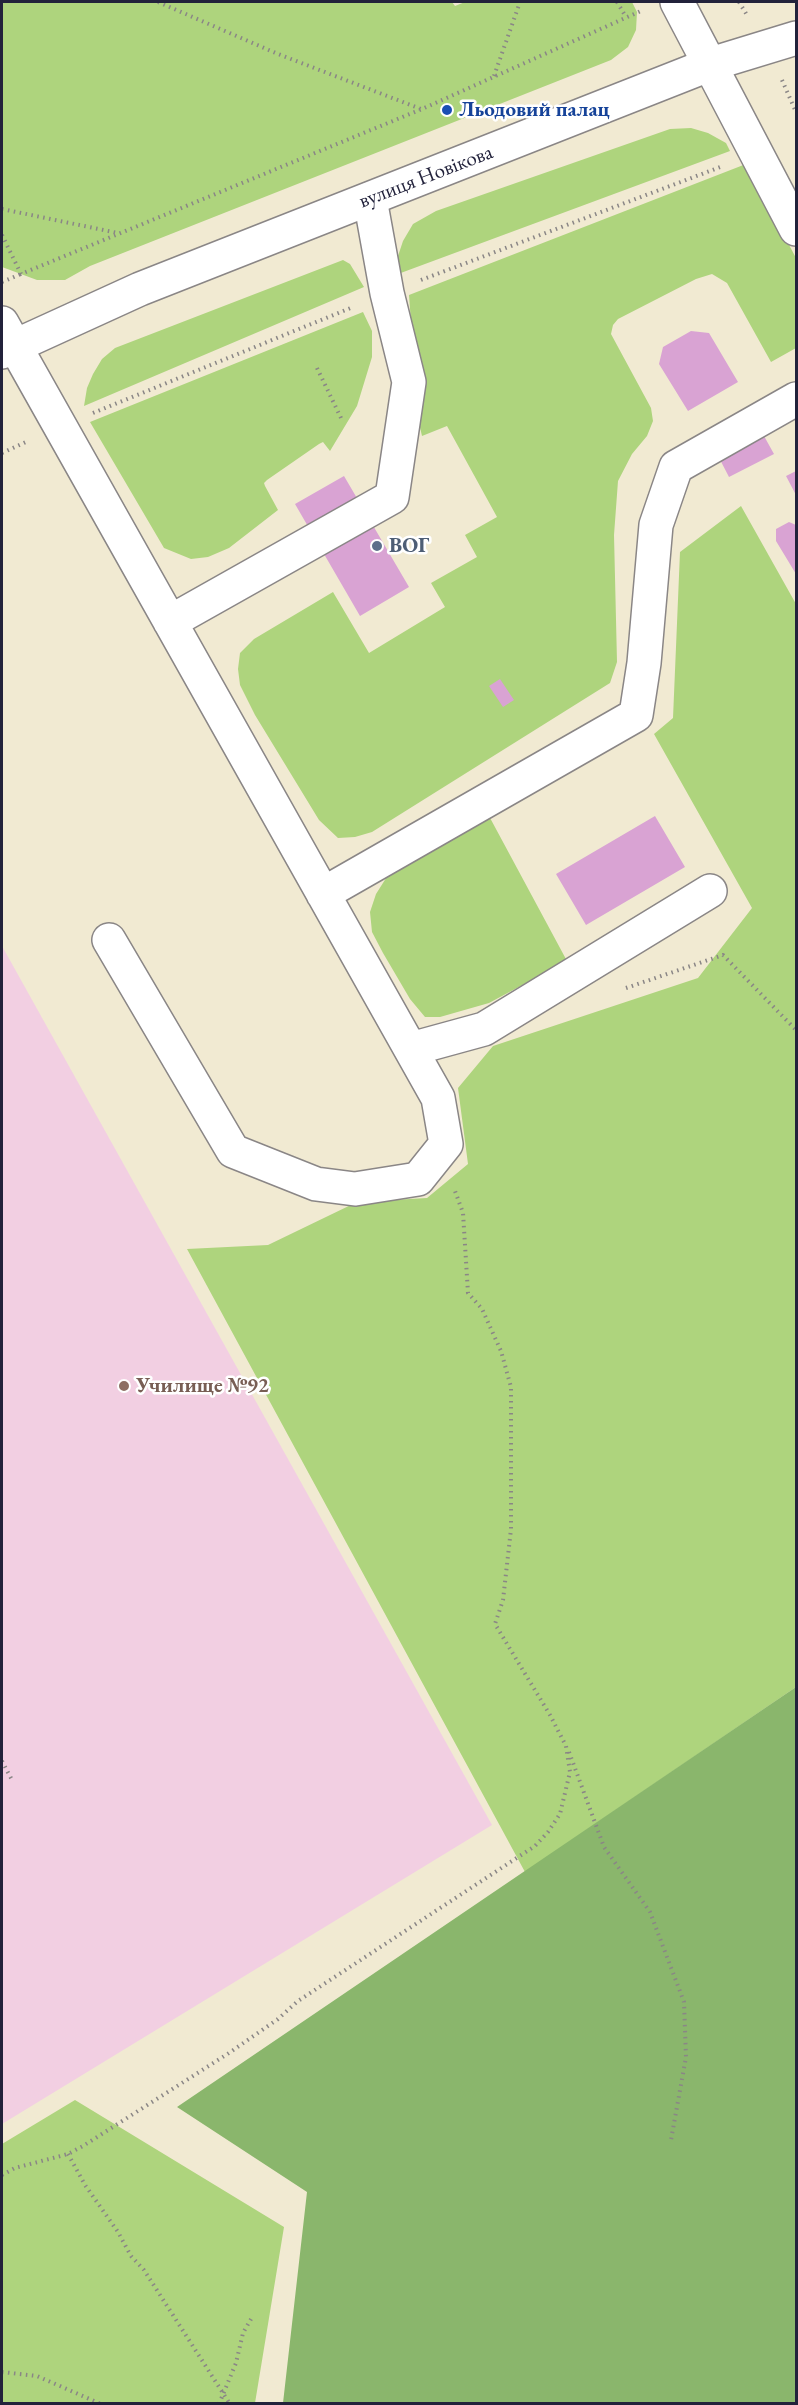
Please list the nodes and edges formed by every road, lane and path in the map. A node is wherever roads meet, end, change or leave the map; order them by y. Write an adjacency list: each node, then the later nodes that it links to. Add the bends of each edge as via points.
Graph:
1 (158, 2): 10 (path, via 278,54)
2 (520, 2): 9 (path)
3 (617, 2): 6 (path)
4 (677, 2): 8 (main road)
5 (644, 9): 6 (path)
6 (626, 17): 9 (path)
7 (781, 42): 8 (main road, вулиця Новікова)
8 (711, 64): 11 (main road, вулиця Новікова); 13 (main road)
9 (494, 76): 10 (path)
10 (422, 109): 14 (path)
11 (370, 199): 18 (main road, вулиця Новікова); 22 (main road, via 409,382 392,497)
12 (2, 209): 14 (path)
13 (796, 229)
14 (119, 233): 16 (path)
15 (2, 235): 16 (path)
16 (21, 274): 17 (path)
17 (2, 282)
18 (6, 340): 22 (main road)
19 (317, 368): 21 (path)
20 (796, 399): 24 (main road, via 676,467 656,525 636,715)
21 (341, 418)
22 (170, 622): 24 (main road)
23 (710, 891): 28 (main road, via 484,1029)
24 (324, 894): 28 (main road)
25 (109, 940): 29 (main road, via 233,1151 316,1184 355,1189 418,1179)
26 (625, 988): 27 (path, via 723,955)
27 (796, 1030)
28 (411, 1049): 29 (main road, via 438,1098 446,1144)
29 (435, 1157): 30 (path, via 457,1194 463,1213 468,1293 482,1309 501,1351 511,1387 511,1529 503,1600 495,1624)
30 (566, 1746): 33 (path, via 604,1847 650,1912 684,2002 686,2057); 34 (path, via 570,1772 560,1814 536,1846 298,2001 229,2053)
31 (2, 1761): 32 (path)
32 (12, 1780)
33 (671, 2140)
34 (68, 2154): 35 (path); 38 (path)
35 (2, 2175)
36 (251, 2319): 38 (path)
37 (2, 2372): 39 (path, via 37,2376)
38 (222, 2391): 40 (path); 41 (path)
39 (101, 2403)
40 (219, 2403)
41 (230, 2403)

